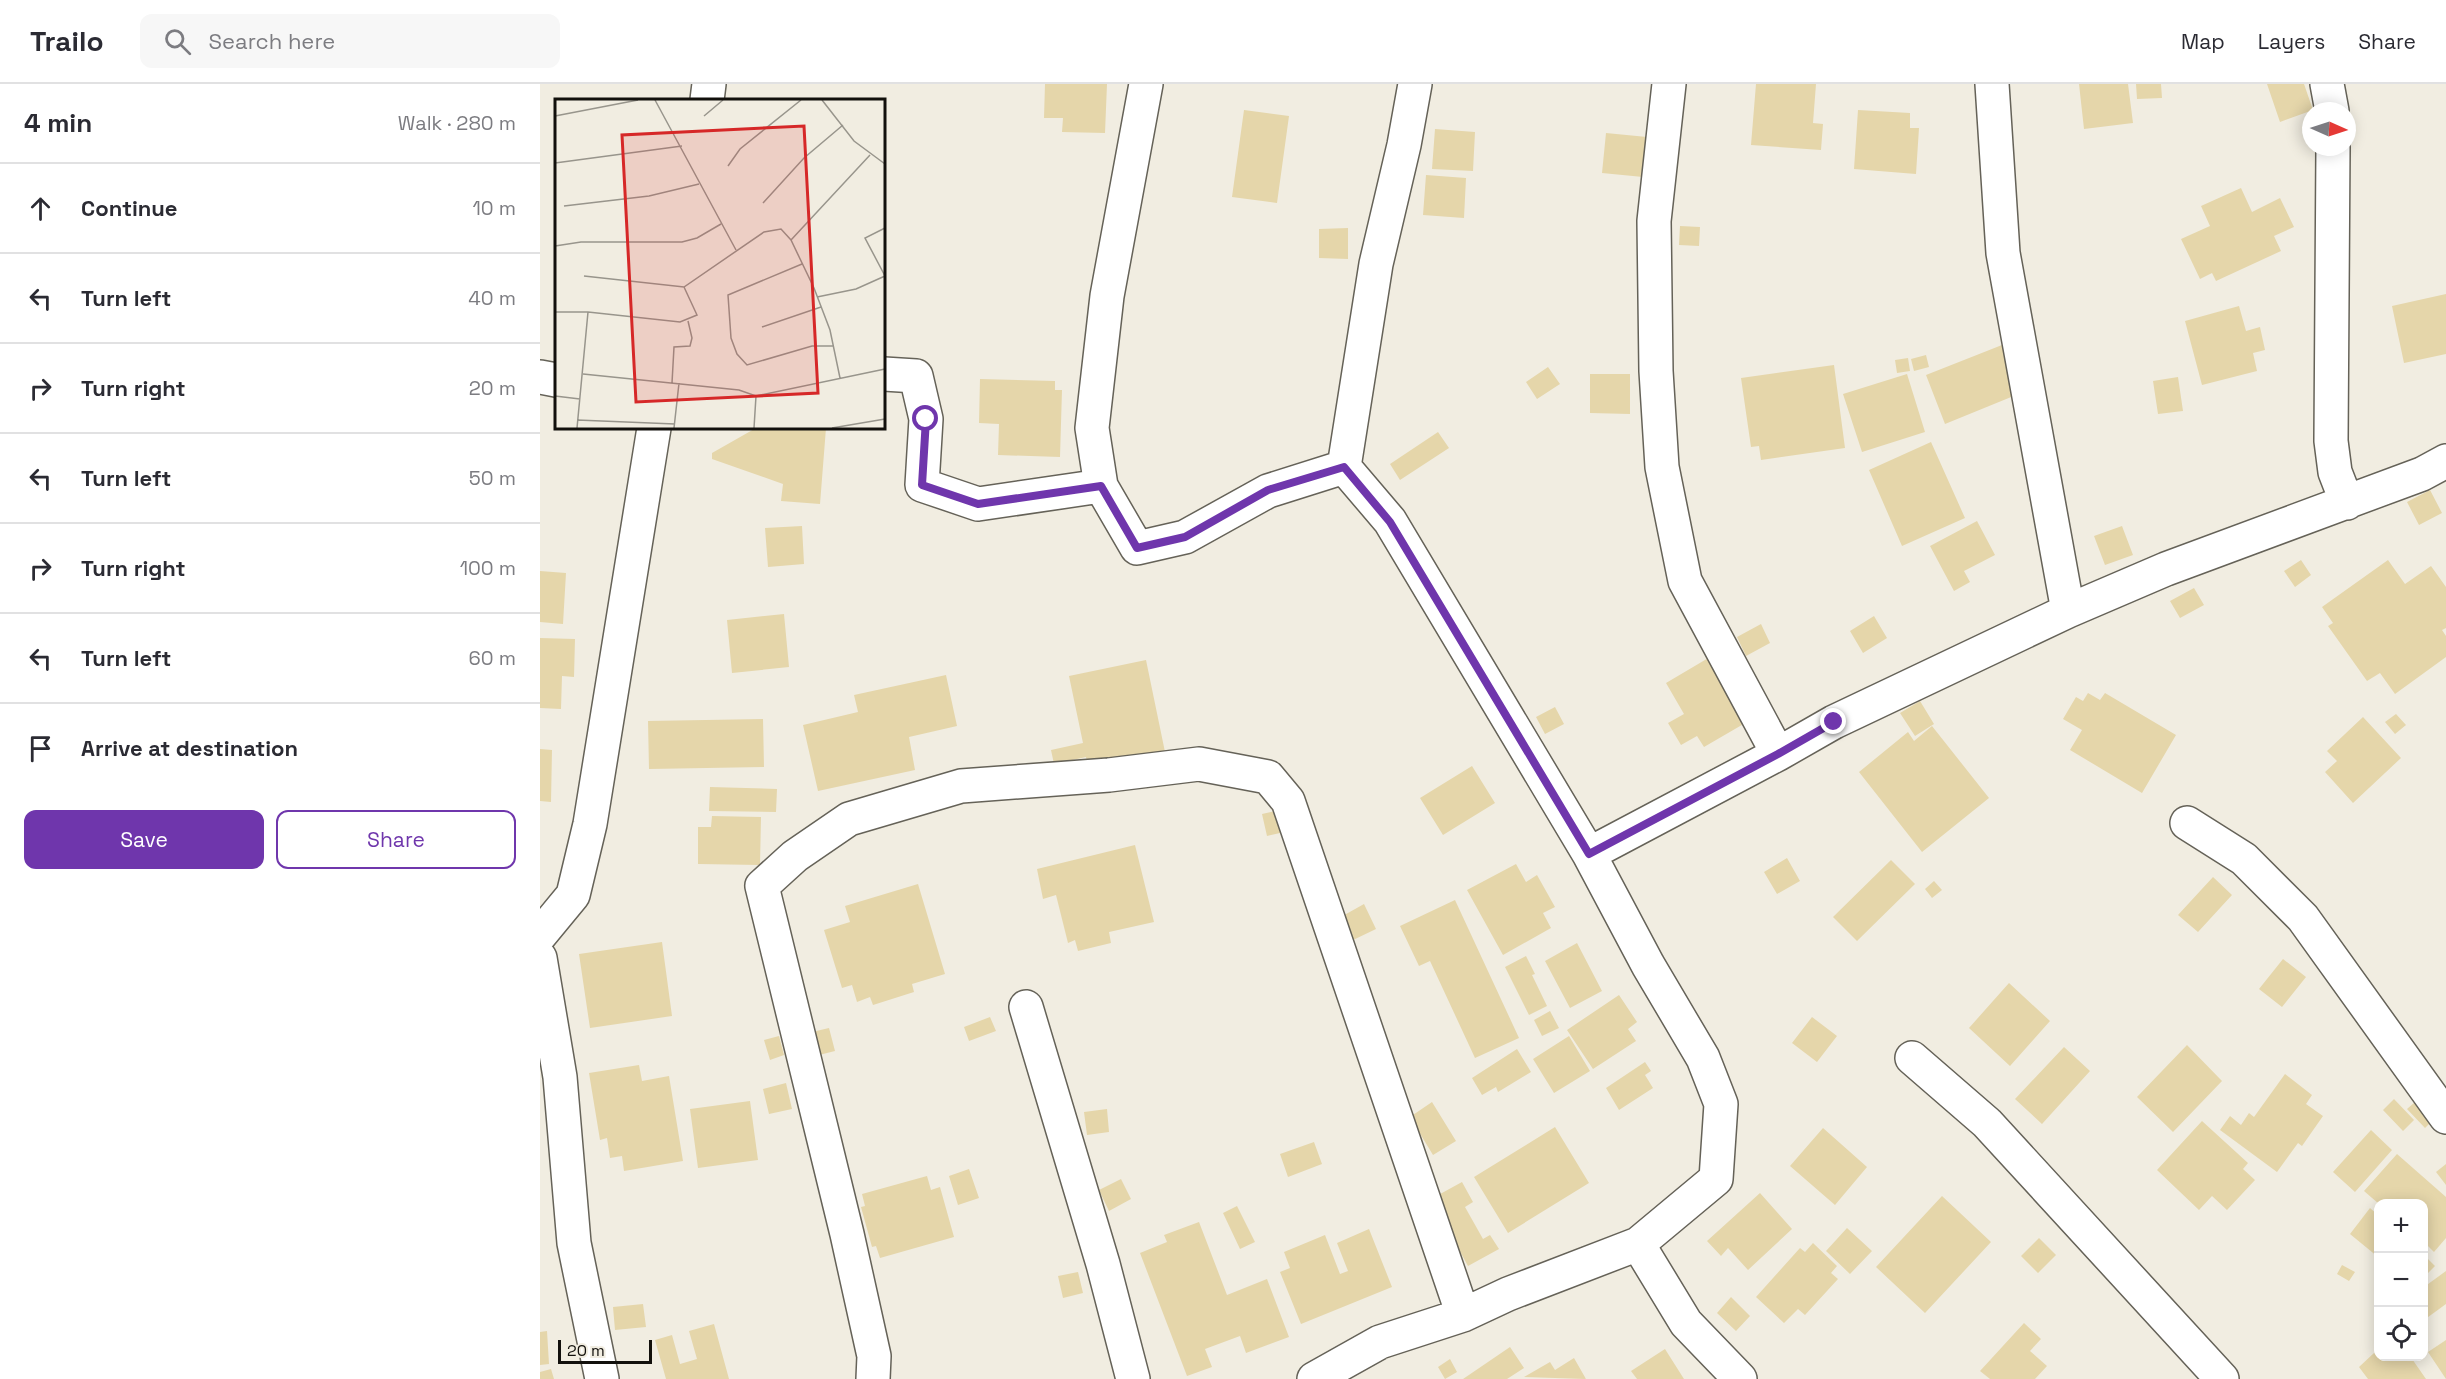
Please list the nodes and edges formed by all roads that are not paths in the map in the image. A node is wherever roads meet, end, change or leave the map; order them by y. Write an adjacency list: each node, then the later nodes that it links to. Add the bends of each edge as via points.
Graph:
1 (709, 84): 7 (street)
2 (1146, 84): 16 (street, via 1107,296 1092,428)
3 (1415, 84): 15 (street, via 1376,264)
4 (1669, 84): 19 (street, via 1654,221 1662,467 1685,581)
5 (1992, 84): 18 (street, via 2002,253)
6 (2327, 84): 8 (street)
7 (707, 99)
8 (2330, 102)
9 (2333, 156): 17 (street, via 2331,441 2335,472)
10 (885, 374): 16 (street, via 916,375 926,419 922,485 978,504)
11 (540, 377): 12 (street)
12 (555, 380)
13 (654, 429): 22 (street, via 590,824 573,895)
14 (2446, 461): 17 (street)
15 (1344, 467): 16 (street, via 1268,490 1185,537 1137,548); 21 (street, via 1390,522)
16 (1101, 486)
17 (2347, 503): 18 (street, via 2166,569)
18 (2068, 611): 19 (street, via 1834,722)
19 (1778, 754): 21 (street)
20 (2187, 823): 26 (street, via 2244,859 2303,918)
21 (1589, 854): 27 (street, via 1703,1058 1721,1104 1716,1179)
22 (540, 935)
23 (540, 958): 29 (street, via 560,1077 574,1242)
24 (1026, 1007): 31 (street)
25 (1912, 1058): 34 (street, via 1987,1123)
26 (2446, 1117)
27 (1638, 1244): 28 (street); 33 (street, via 1686,1323)
28 (1463, 1315): 30 (street, via 1288,801 1268,777 1199,764 961,786 849,819 795,856 762,886 847,1234 874,1356); 32 (street, via 1380,1342)
29 (602, 1379)
30 (873, 1379)
31 (1133, 1379)
32 (1314, 1379)
33 (1740, 1379)
34 (2222, 1379)

